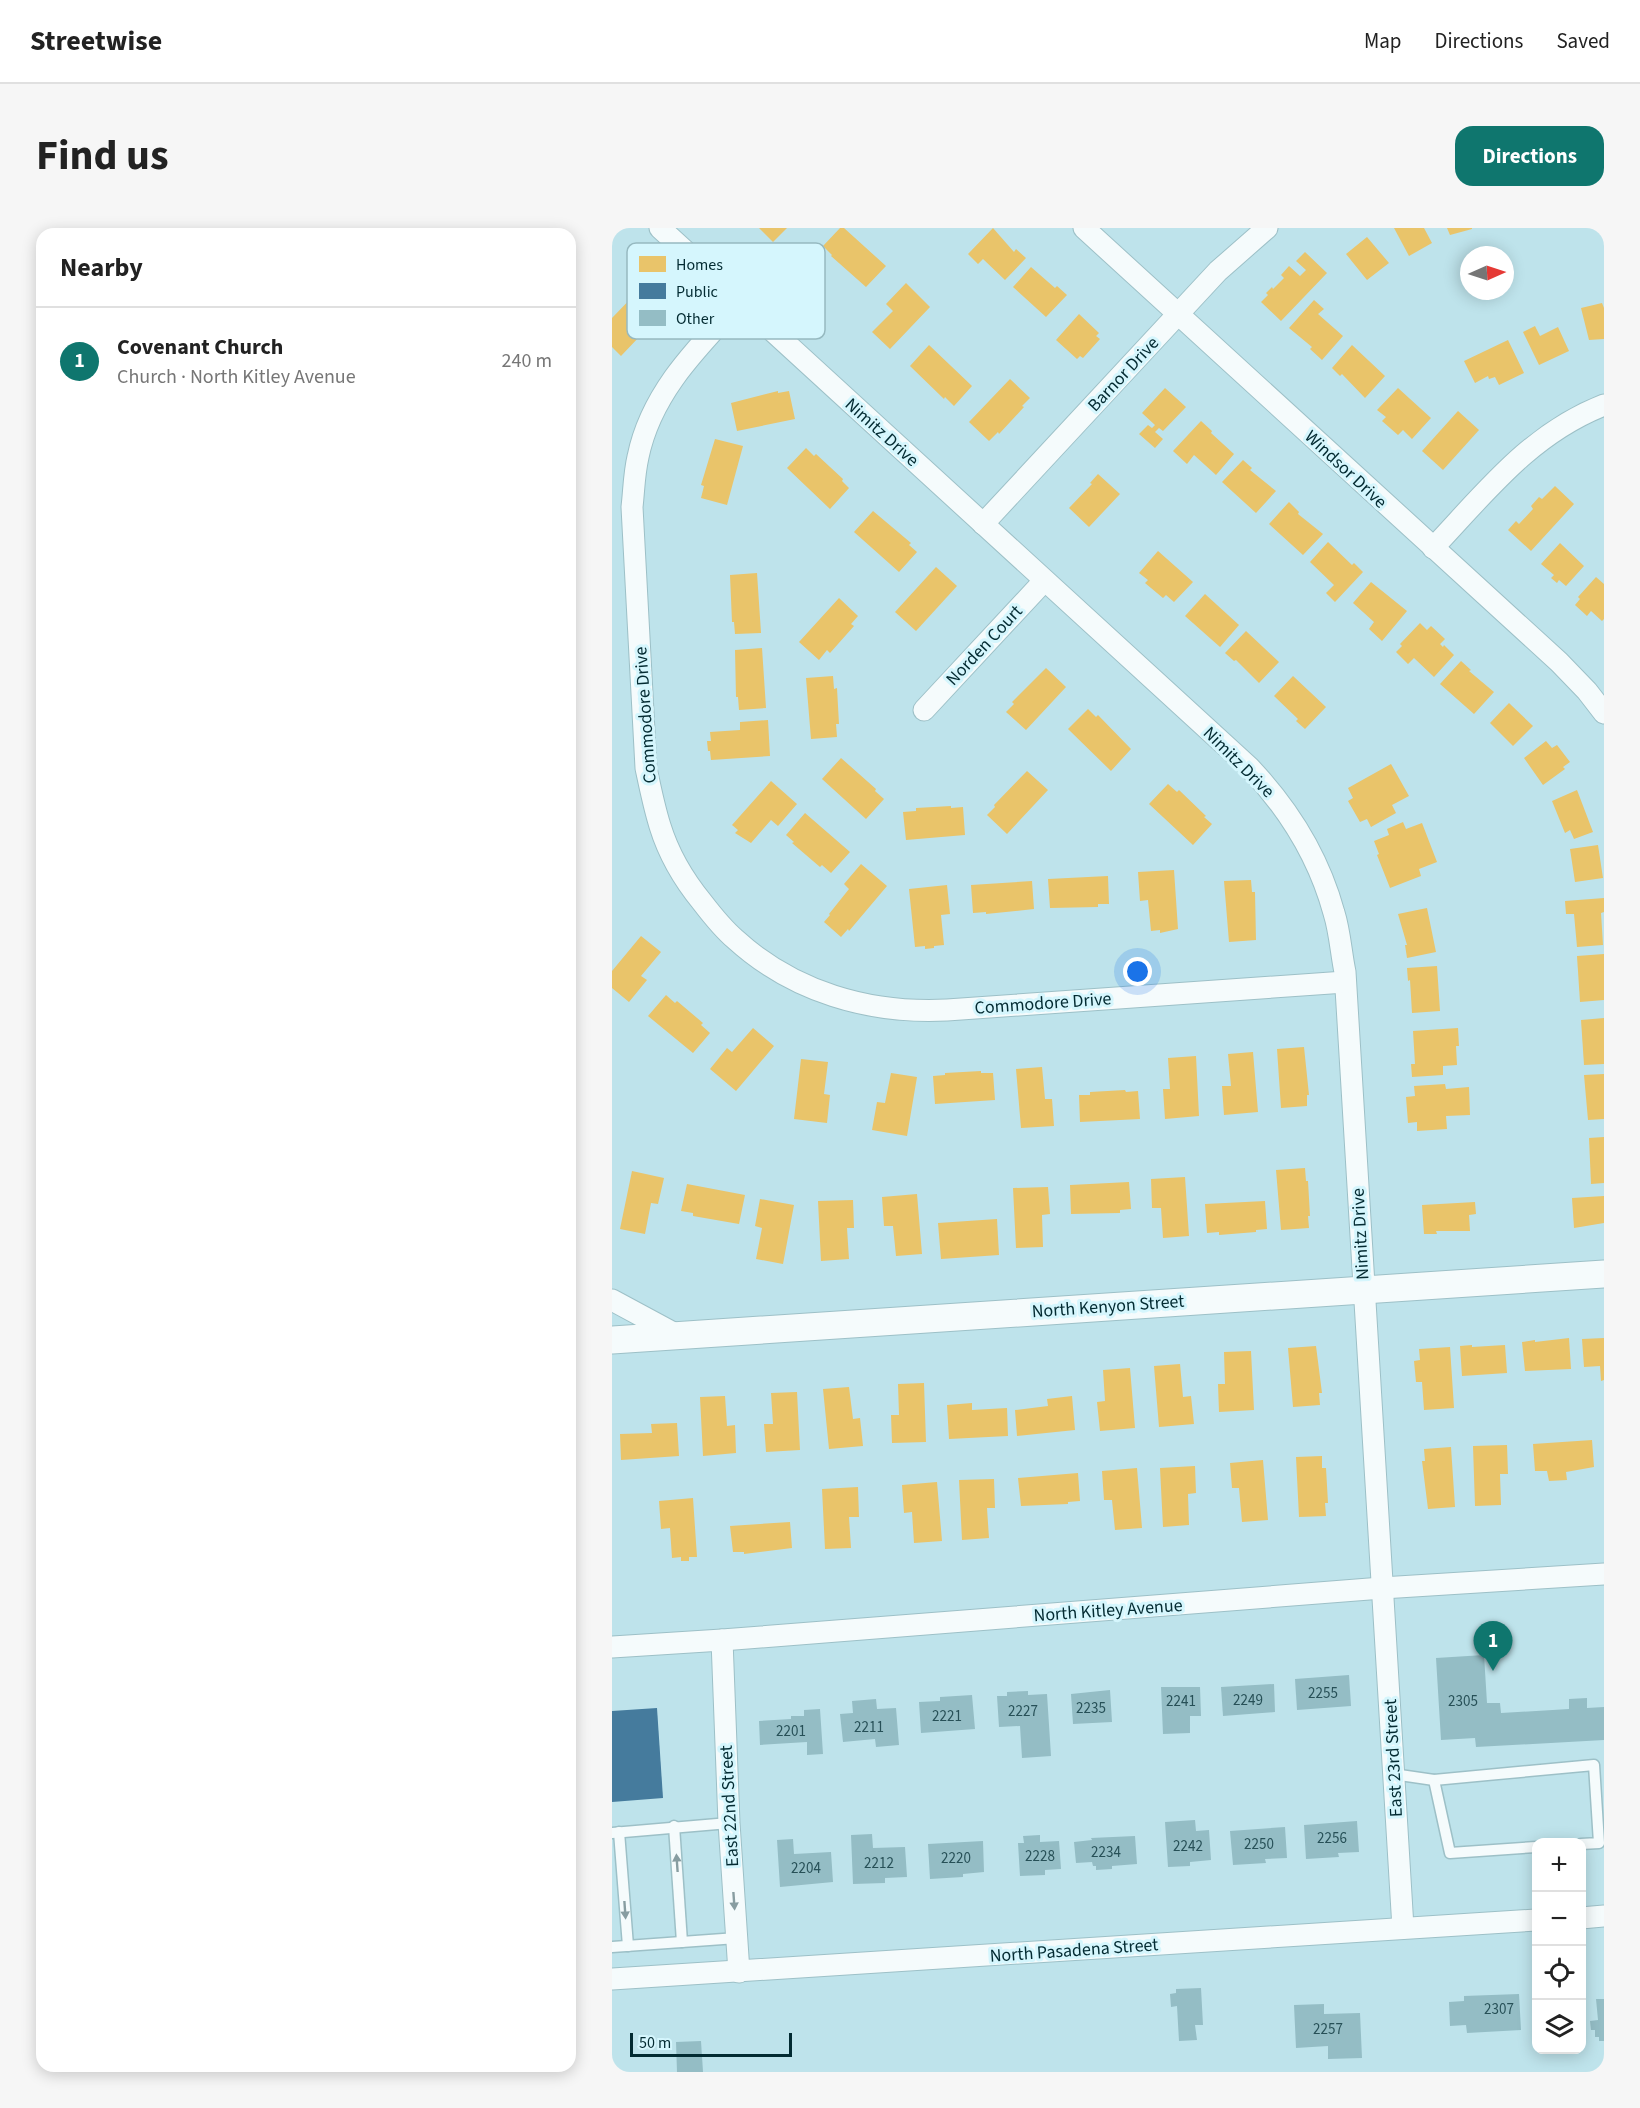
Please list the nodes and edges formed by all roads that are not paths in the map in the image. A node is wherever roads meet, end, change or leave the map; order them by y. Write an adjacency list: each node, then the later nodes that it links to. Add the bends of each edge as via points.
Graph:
1 (660, 228): 4 (street, Nimitz Drive)
2 (1084, 228): 5 (street, Windsor Drive)
3 (1267, 228): 5 (street, Barnor Drive, via 1218,271)
4 (676, 243)
5 (1178, 314): 9 (street, Barnor Drive); 10 (street, Windsor Drive)
6 (705, 339): 14 (street, Commodore Drive, via 664,392 644,438 632,487 632,507 646,768 667,844 715,919 760,959 811,988 849,1002 898,1010 947,1010)
7 (780, 339): 9 (street, Nimitz Drive)
8 (1604, 405): 10 (street, via 1567,422 1534,445)
9 (983, 524): 11 (street, Nimitz Drive)
10 (1433, 548): 13 (street, Windsor Drive, via 1559,662)
11 (1044, 581): 12 (street, Norden Court); 14 (street, Nimitz Drive, via 1249,766 1281,805 1304,838 1325,884 1342,952)
12 (924, 710)
13 (1604, 712)
14 (1345, 982): 16 (street, Nimitz Drive)
15 (1604, 1274): 16 (street, North Kenyon Street)
16 (1363, 1289): 18 (street, North Kenyon Street); 21 (street, Nimitz Drive)
17 (612, 1300): 18 (street)
18 (677, 1335): 19 (street, North Kenyon Street)
19 (612, 1340)
20 (1604, 1574): 21 (street, North Kitley Avenue)
21 (1382, 1588): 22 (street, North Kitley Avenue); 24 (street, East 23rd Street)
22 (722, 1640): 23 (street, North Kitley Avenue); 26 (street, East 22nd Street)
23 (612, 1647)
24 (1394, 1774): 25 (lane); 34 (street, East 23rd Street)
25 (1434, 1780): 29 (lane, via 1594,1765 1599,1843); 30 (lane, via 1450,1853)
26 (729, 1823): 27 (lane); 35 (street, East 22nd Street, one-way to 35)
27 (674, 1826): 28 (lane); 36 (lane, one-way to 27)
28 (616, 1832): 37 (lane, one-way to 37)
29 (1586, 1844)
30 (1532, 1847)
31 (1604, 1916): 32 (street)
32 (1586, 1918)
33 (1532, 1920): 34 (street, North Pasadena Street)
34 (1403, 1928): 39 (street, North Pasadena Street)
35 (737, 1938): 36 (lane); 39 (street, East 22nd Street)
36 (682, 1942): 37 (lane)
37 (628, 1946): 38 (lane)
38 (612, 1947)
39 (739, 1972): 40 (street, North Pasadena Street)
40 (612, 1979)

